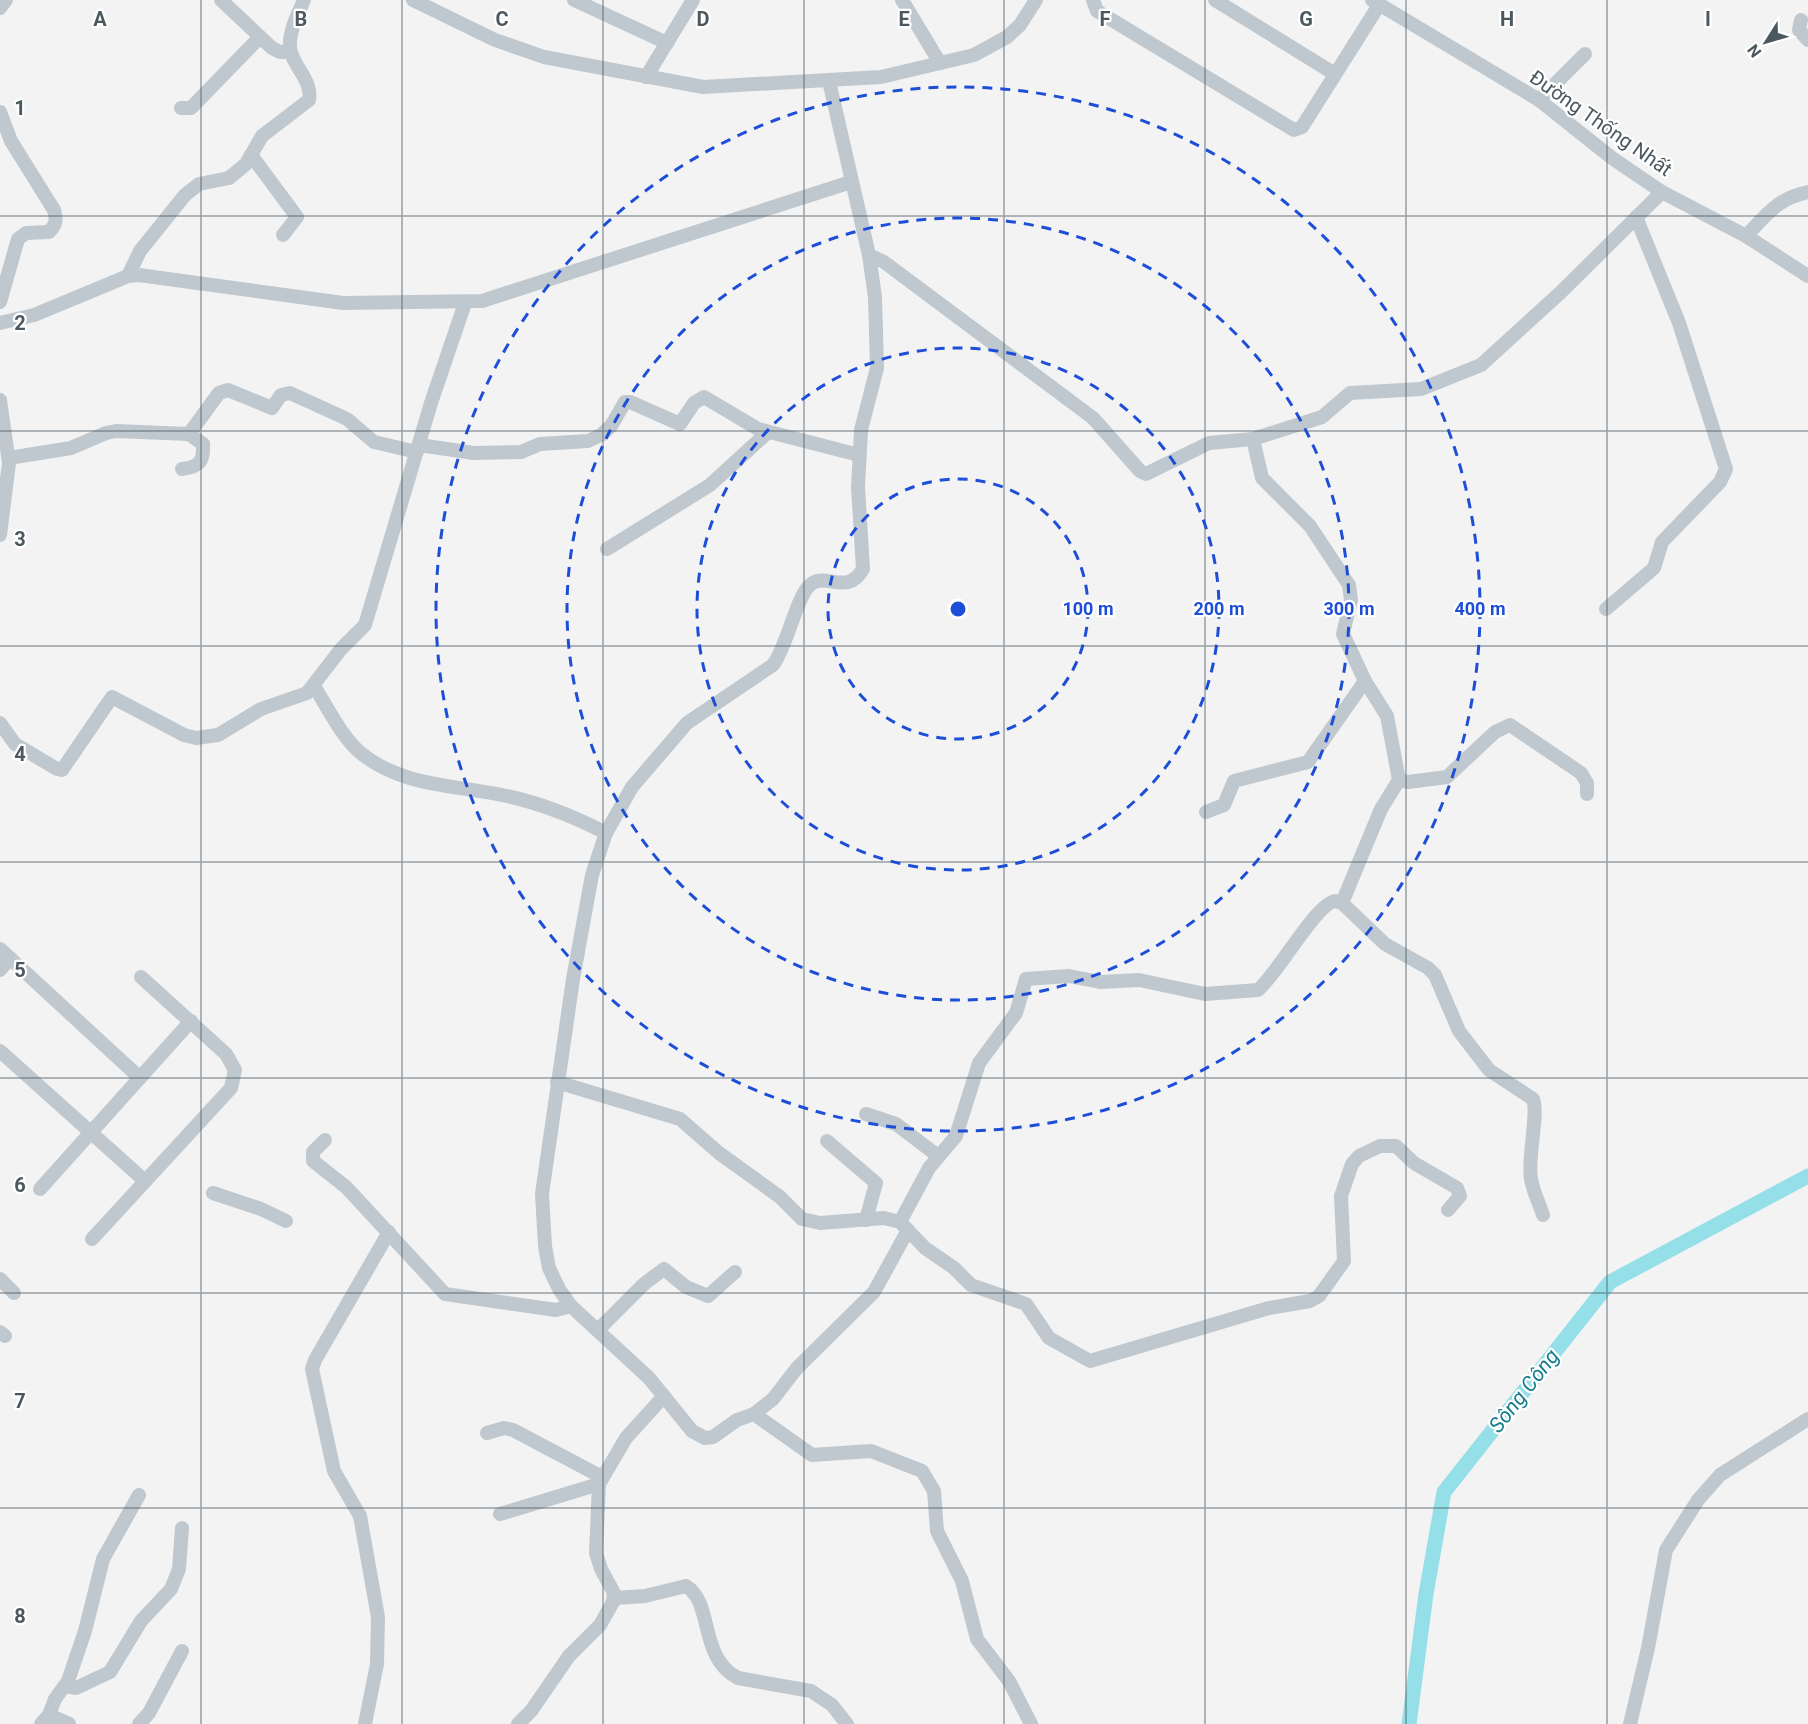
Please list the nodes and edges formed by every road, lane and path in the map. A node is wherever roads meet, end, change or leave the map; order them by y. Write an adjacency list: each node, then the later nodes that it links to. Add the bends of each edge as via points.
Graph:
1 (6, 0): 13 (street)
2 (221, 0): 15 (street)
3 (304, 0): 18 (street, via 290,36)
4 (413, 0): 12 (street)
5 (574, 0): 17 (street)
6 (693, 0): 17 (street)
7 (902, 0): 20 (street)
8 (1036, 0): 20 (street, via 1007,37 974,55)
9 (1093, 0): 21 (street, via 1097,11 1294,130 1302,127)
10 (1215, 0): 21 (street)
11 (1376, 2): 21 (street); 24 (street, Đường Thống Nhất)
12 (434, 5): 22 (street, via 522,50)
13 (0, 8)
14 (1801, 20): 16 (street, via 1799,30)
15 (260, 37): 18 (street, via 276,51); 25 (street, via 191,108)
16 (1808, 40)
17 (667, 43): 22 (street)
18 (290, 52): 27 (street, via 309,86 309,100 262,136)
19 (1585, 54): 24 (street)
20 (940, 63): 23 (street, via 891,76)
21 (1335, 74)
22 (646, 77): 23 (street, via 703,87)
23 (829, 81): 28 (street)
24 (1539, 100): 29 (street, Đường Thống Nhất)
25 (181, 108)
26 (0, 112): 37 (street, via 11,141 57,218 49,232 26,233 18,239)
27 (252, 155): 32 (street, via 297,217); 35 (street, via 229,178 199,184 184,195 140,251)
28 (851, 182): 34 (street); 38 (street, via 497,297)
29 (1662, 192): 31 (street); 33 (street, Đường Thống Nhất)
30 (1808, 192): 33 (street, via 1778,203)
31 (1636, 217): 43 (street, via 1481,365 1422,389 1350,393 1322,417); 50 (street, via 1679,324 1726,469 1720,482 1662,542 1653,568)
32 (283, 235)
33 (1746, 236): 36 (street, Đường Thống Nhất)
34 (869, 255): 43 (street, via 884,262 1093,418 1146,474 1209,442); 45 (street, via 875,297 877,368 861,430)
35 (128, 276): 38 (street, via 343,303); 39 (street, via 34,315)
36 (1808, 276)
37 (0, 302)
38 (465, 303): 44 (street)
39 (0, 323)
40 (0, 400): 46 (street)
41 (768, 432): 44 (street, via 704,397 694,403 680,424 625,402 611,426 588,441 540,444 521,452); 45 (street); 49 (street, via 710,485)
42 (189, 434): 44 (street, via 223,390 272,408 281,395 290,393 347,419 374,442); 46 (street, via 116,431 71,448); 47 (street, via 203,444 201,463)
43 (1253, 439): 51 (street, via 1262,478 1310,526 1349,585 1351,600 1343,634)
44 (418, 449): 52 (street, via 365,625 341,649)
45 (860, 455): 57 (street, via 858,501 863,569 859,577 845,584 818,581 807,588 781,656 687,723 632,788)
46 (9, 458): 48 (street)
47 (182, 469)
48 (0, 536)
49 (607, 549)
50 (1606, 609)
51 (1365, 681): 54 (street, via 1387,716); 56 (street, via 1308,762 1234,781 1224,805)
52 (314, 686): 53 (street, via 299,697 261,710 208,738 184,735 112,697 62,770 15,744); 57 (street, via 350,741 374,762 421,782 504,795 570,815)
53 (0, 723)
54 (1399, 780): 55 (street, via 1447,777 1495,732 1510,724 1581,774 1587,783); 58 (street, via 1381,808)
55 (1587, 794)
56 (1206, 812)
57 (606, 833): 65 (street, via 592,875)
58 (1342, 903): 70 (street, via 1324,905 1258,990 1205,994 1139,980 1101,982 1069,976 1026,979 1016,1013 979,1063 956,1136); 75 (street, via 1385,944 1435,975 1459,1030 1483,1061 1496,1076 1533,1099 1531,1178)
59 (5, 954): 60 (street); 64 (street)
60 (0, 970)
61 (141, 977): 62 (street)
62 (191, 1021): 64 (street); 71 (street, via 226,1054 236,1070 231,1088)
63 (0, 1051): 67 (street)
64 (140, 1078): 67 (street)
65 (557, 1082): 76 (street, via 680,1119 780,1197 802,1219 820,1223); 84 (street, via 542,1220 549,1268)
66 (866, 1114): 70 (street, via 896,1124)
67 (90, 1133): 71 (street); 72 (street)
68 (325, 1140): 79 (street, via 313,1152 313,1161 346,1187)
69 (827, 1141): 76 (street, via 876,1184)
70 (938, 1156): 78 (street, via 911,1197)
71 (145, 1181): 80 (street)
72 (40, 1189)
73 (213, 1193): 77 (street)
74 (1448, 1210): 78 (street, via 1460,1196 1457,1188 1414,1163 1396,1146 1380,1146 1359,1156 1344,1182 1344,1261 1319,1296 1090,1361 1049,1338 1026,1304 971,1285 924,1248)
75 (1544, 1215)
76 (866, 1220): 78 (street, via 884,1218)
77 (286, 1221)
78 (904, 1226): 87 (street, via 868,1299 797,1368 773,1400)
79 (389, 1232): 84 (street, via 445,1294 556,1310); 100 (street, via 312,1369 334,1471 360,1516 378,1617 377,1664)
80 (92, 1239)
81 (735, 1272): 85 (street, via 708,1296 680,1283 664,1269)
82 (0, 1279): 83 (street)
83 (14, 1293)
84 (571, 1306): 85 (street)
85 (598, 1330): 86 (street)
86 (664, 1396): 87 (street, via 692,1431 705,1438); 90 (street, via 626,1437)
87 (754, 1414): 103 (street, via 812,1455 871,1451 922,1471 934,1491 937,1531 962,1581 977,1639 1009,1681)
88 (1808, 1419): 104 (street, via 1720,1474 1666,1550)
89 (487, 1433): 90 (street, via 504,1428 513,1430)
90 (601, 1480): 92 (street); 94 (street, via 596,1553)
91 (139, 1495): 96 (street, via 103,1558 85,1631)
92 (500, 1514)
93 (182, 1528): 96 (street, via 179,1569 171,1589 141,1621 110,1672 76,1688)
94 (615, 1598): 101 (street, via 600,1625 569,1656); 102 (street, via 645,1596 686,1586 697,1597 713,1651 727,1672 738,1678 811,1691 832,1705)
95 (182, 1650): 99 (street, via 149,1713)
96 (65, 1686): 97 (street)
97 (45, 1719): 98 (street)
98 (69, 1724)
99 (139, 1724)
100 (365, 1724)
101 (518, 1724)
102 (847, 1724)
103 (1032, 1724)
104 (1630, 1724)

